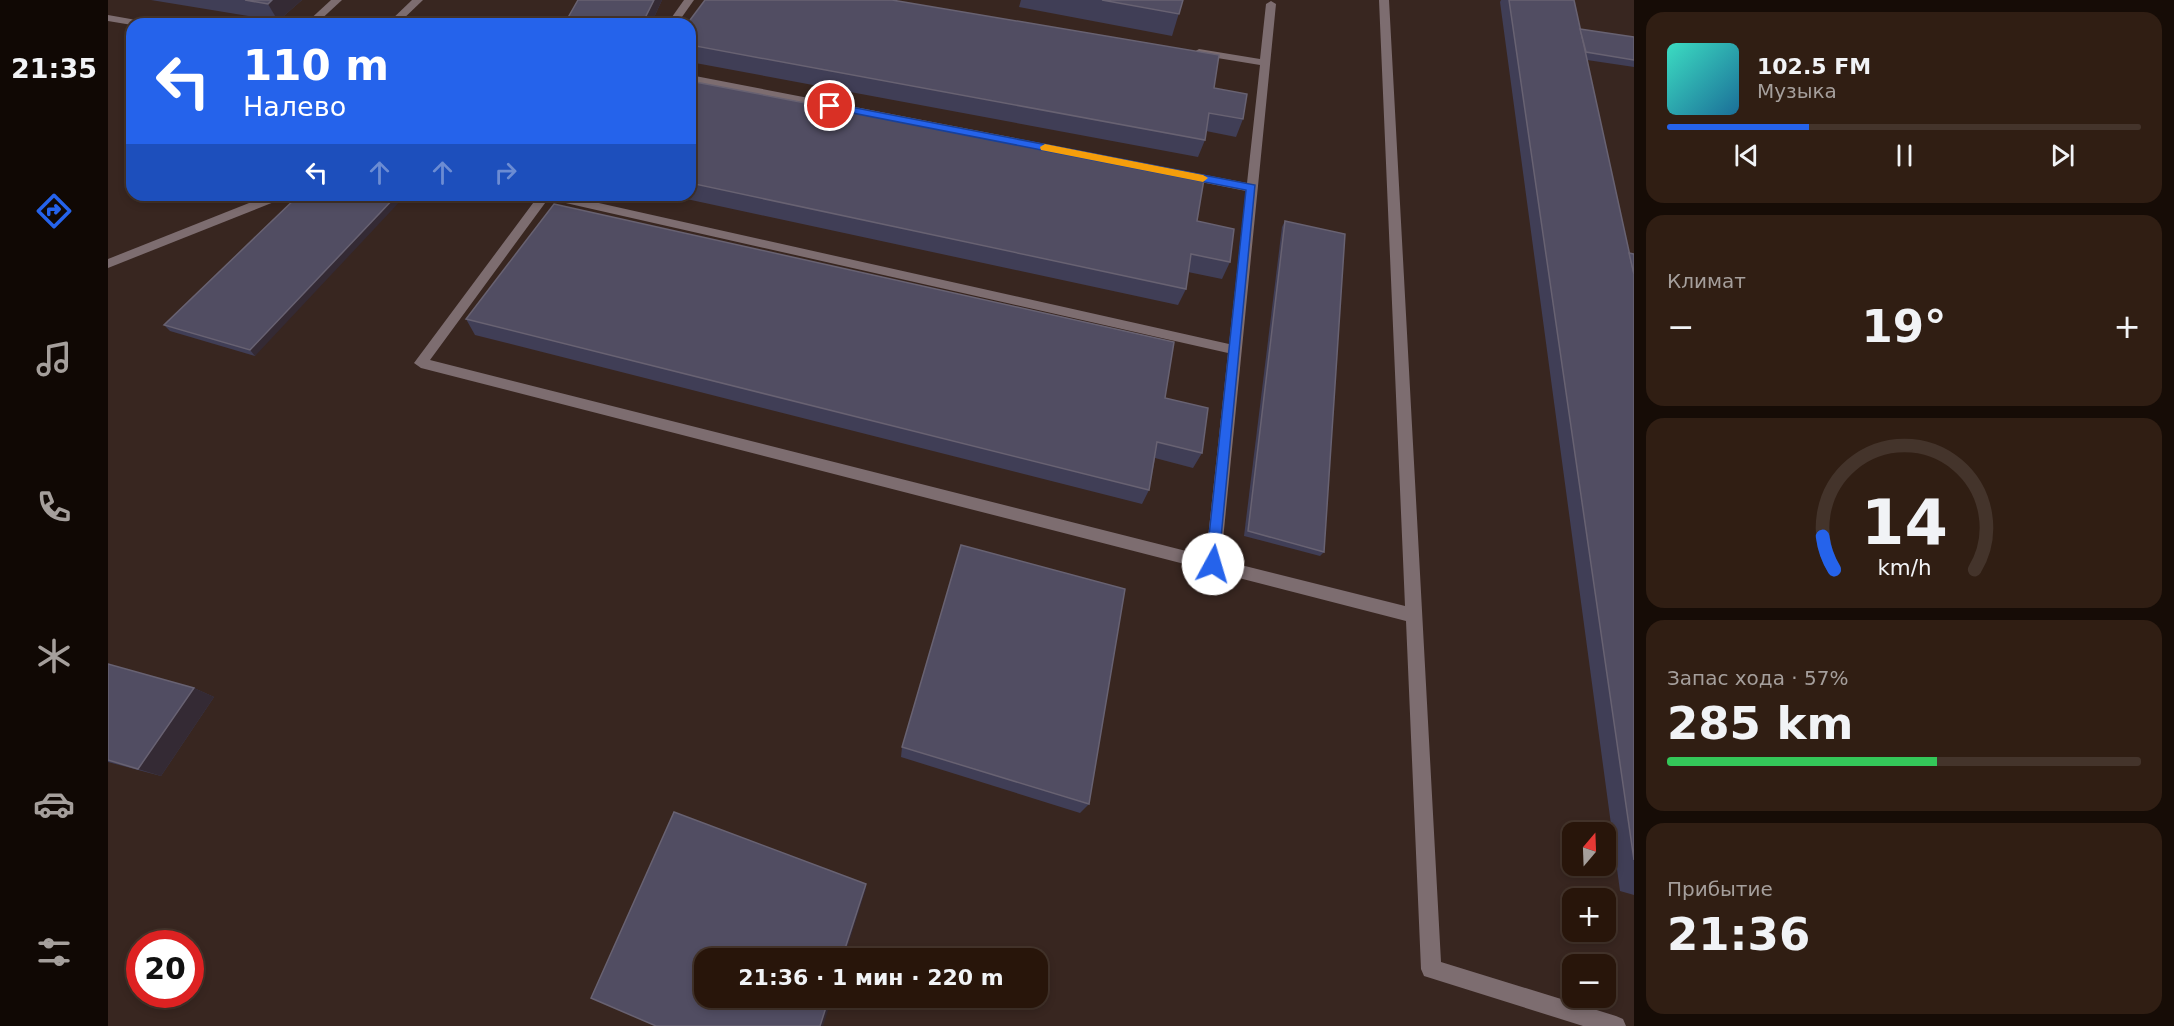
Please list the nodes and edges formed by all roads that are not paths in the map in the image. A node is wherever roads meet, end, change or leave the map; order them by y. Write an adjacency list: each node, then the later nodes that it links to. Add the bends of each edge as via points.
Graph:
1 (337, 0): 7 (lane)
2 (418, 0): 8 (lane)
3 (689, 0): 9 (lane)
4 (1384, 0): 21 (lane)
5 (1271, 4): 12 (lane)
6 (108, 18): 10 (lane)
7 (317, 18)
8 (398, 18)
9 (676, 18)
10 (126, 21)
11 (1184, 50): 12 (lane)
12 (1264, 63): 14 (lane)
13 (696, 79): 14 (lane)
14 (1252, 188): 19 (lane)
15 (265, 201): 18 (lane)
16 (542, 201): 20 (lane, via 422,363)
17 (573, 201): 19 (lane)
18 (108, 264)
19 (1235, 350): 20 (lane)
20 (1213, 564): 21 (lane)
21 (1414, 615): 22 (lane, via 1431,969)
22 (1616, 1026)

